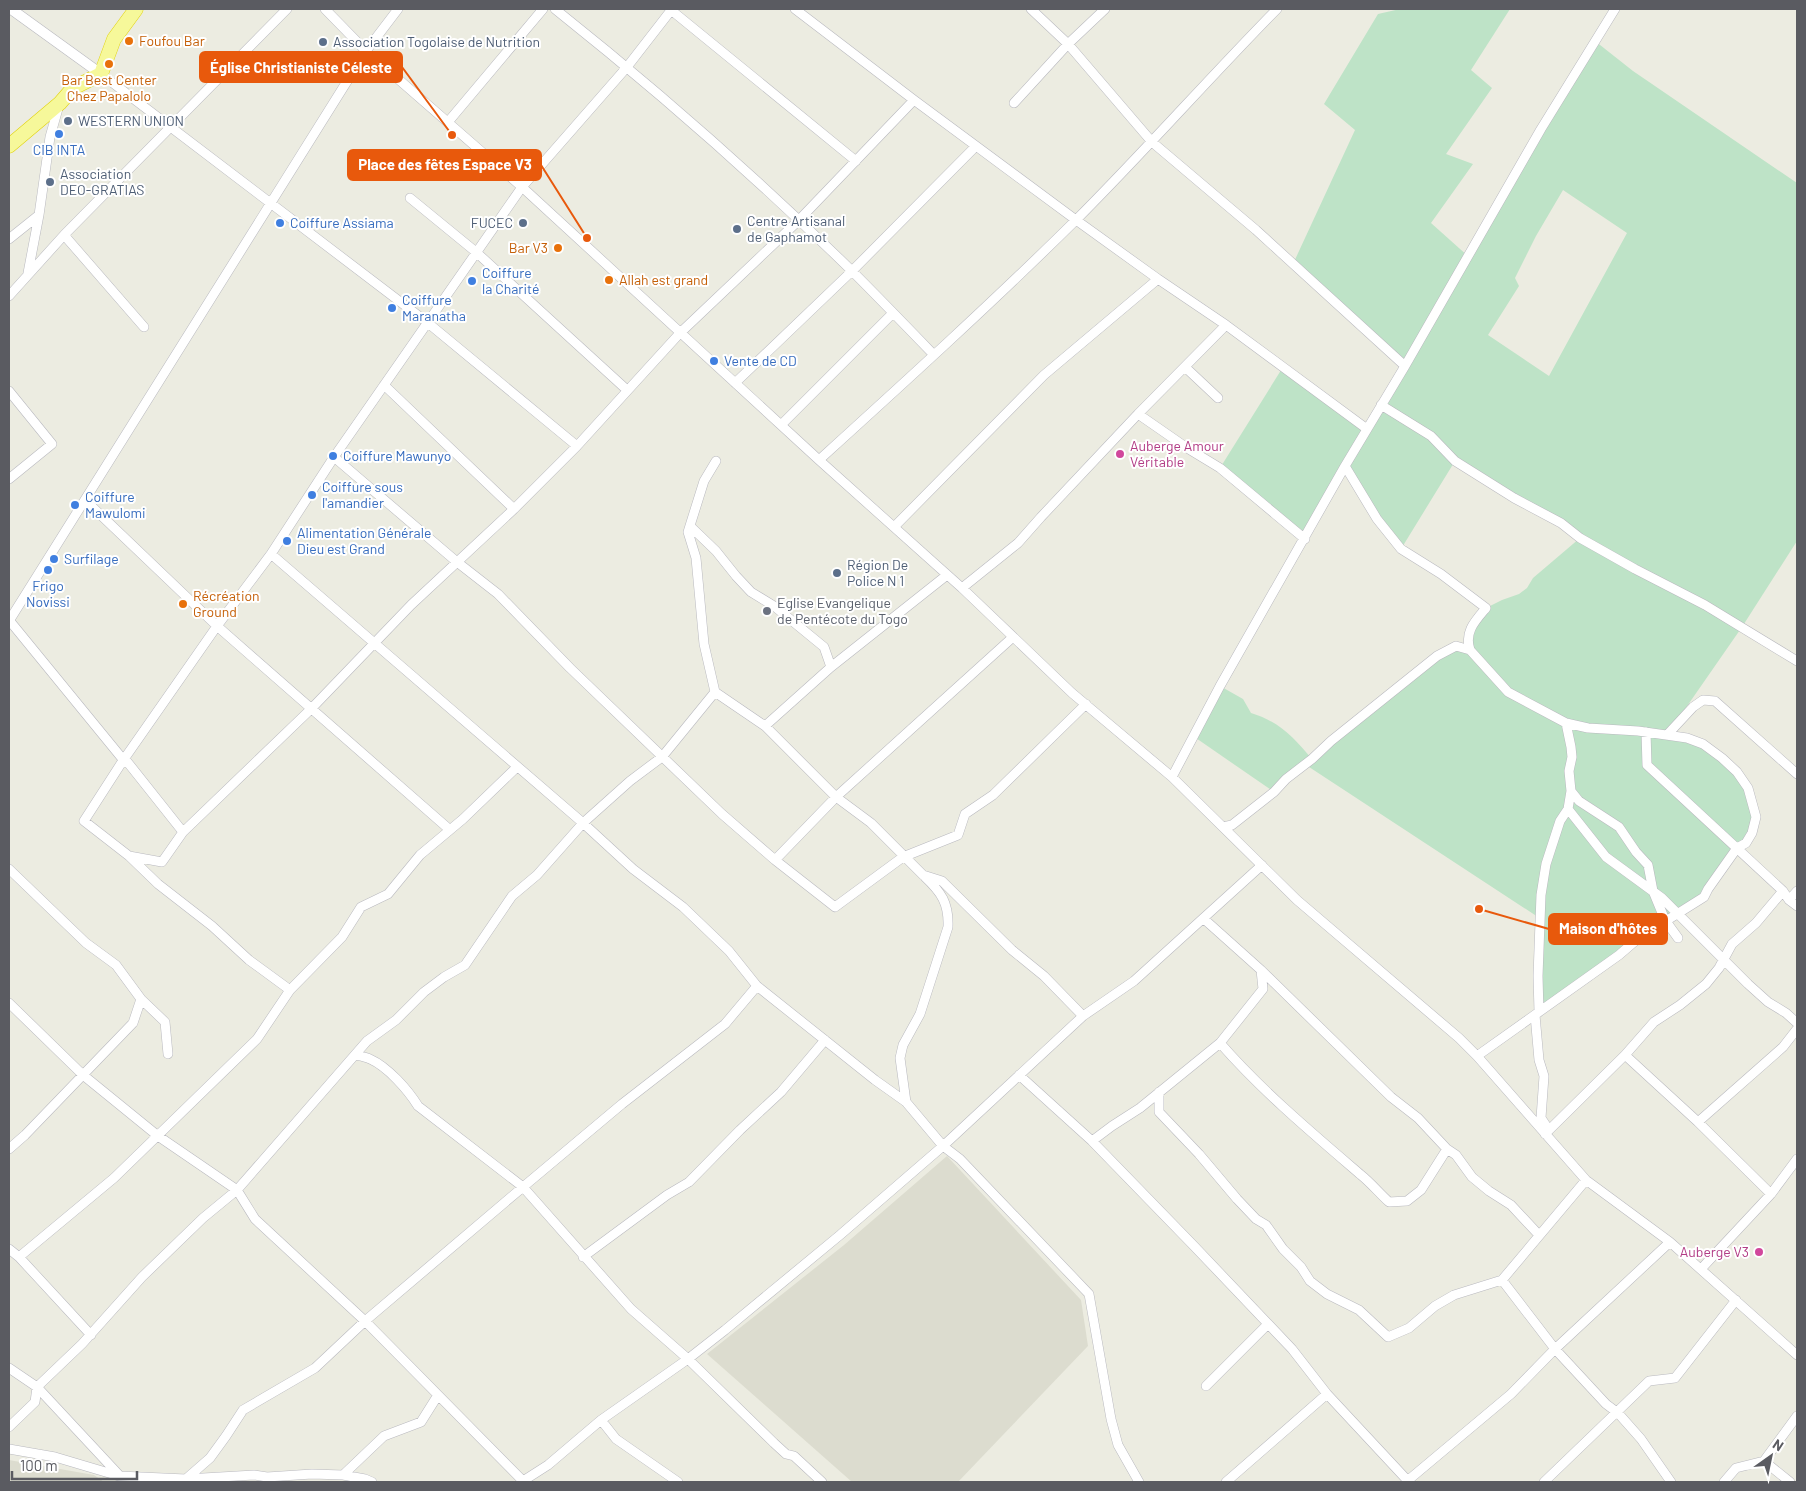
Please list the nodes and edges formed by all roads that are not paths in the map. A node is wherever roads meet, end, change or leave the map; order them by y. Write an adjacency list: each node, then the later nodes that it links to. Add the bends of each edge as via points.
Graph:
1 (11, 9): 17 (street)
2 (136, 9): 17 (highway, via 114,39)
3 (287, 9): 22 (street)
4 (325, 9): 15 (street)
5 (398, 9): 15 (street)
6 (543, 9): 21 (street)
7 (554, 9): 16 (street)
8 (671, 9): 16 (street); 26 (street)
9 (796, 9): 18 (street)
10 (1031, 9): 14 (street)
11 (1105, 9): 14 (street)
12 (1277, 9): 23 (street)
13 (1615, 9): 46 (street, via 1541,130)
14 (1068, 44): 20 (street); 23 (street)
15 (366, 51): 21 (street); 29 (street)
16 (627, 67): 27 (street); 32 (street, via 710,138)
17 (101, 74): 19 (highway, via 73,88); 22 (street)
18 (914, 100): 25 (street); 26 (street)
19 (60, 103): 24 (highway); 30 (street, via 50,137)
20 (1014, 103)
21 (448, 122): 27 (street)
22 (171, 128): 29 (street); 33 (street)
23 (1152, 142): 31 (street); 46 (street, via 1256,230)
24 (9, 146)
25 (976, 146): 31 (street); 36 (street)
26 (856, 161): 32 (street)
27 (522, 187): 35 (street); 44 (street)
28 (410, 198): 35 (street)
29 (270, 203): 41 (street); 63 (street)
30 (39, 215): 34 (street); 37 (street)
31 (1076, 220): 38 (street); 45 (street)
32 (798, 221): 36 (street); 44 (street)
33 (64, 235): 37 (street); 43 (street)
34 (9, 239)
35 (476, 252): 41 (street); 50 (street)
36 (852, 271): 40 (street); 48 (street)
37 (28, 275): 39 (street)
38 (1158, 279): 42 (street); 66 (street, via 1044,375)
39 (9, 296)
40 (893, 313): 45 (street); 55 (street)
41 (428, 323): 49 (street); 57 (street)
42 (1226, 325): 47 (street); 56 (street)
43 (144, 327)
44 (680, 332): 48 (street); 50 (street)
45 (934, 355): 59 (street)
46 (1406, 366): 53 (street)
47 (1184, 367): 52 (street); 54 (street)
48 (735, 383): 55 (street)
49 (384, 385): 58 (street); 64 (street)
50 (627, 390): 57 (street)
51 (9, 391): 62 (street, via 52,444)
52 (1218, 398)
53 (1381, 405): 56 (street); 77 (street, via 1431,436 1455,461 1480,477 1634,569 1706,604)
54 (1138, 414): 67 (street, via 1220,468); 71 (street, via 1018,543)
55 (780, 425): 59 (street)
56 (1367, 429): 61 (street)
57 (577, 446): 64 (street)
58 (334, 457): 68 (street); 69 (street)
59 (819, 460): 66 (street)
60 (716, 461): 65 (street, via 704,482)
61 (1345, 466): 67 (street); 76 (street, via 1377,519 1401,550 1441,574 1486,608 1468,632)
62 (9, 479)
63 (85, 500): 72 (street); 73 (street)
64 (514, 509): 69 (street)
65 (690, 526): 78 (street, via 751,592 824,646); 79 (street, via 688,532 696,558 704,644)
66 (894, 527): 70 (street)
67 (1305, 538): 90 (street)
68 (271, 554): 73 (street); 75 (street)
69 (457, 562): 75 (street); 86 (street, via 498,594)
70 (947, 575): 71 (street); 78 (street)
71 (962, 588): 74 (street)
72 (9, 621): 87 (street)
73 (217, 626): 81 (street); 87 (street)
74 (1013, 637): 80 (street); 92 (street)
75 (374, 644): 81 (street); 88 (street)
76 (1470, 650): 82 (street, via 1508,692); 95 (street, via 1456,646 1437,656 1286,778 1274,792 1232,825)
77 (1797, 662)
78 (831, 667): 83 (street)
79 (715, 692): 83 (street); 86 (street)
80 (1086, 704): 90 (street); 100 (street, via 993,795 965,814 958,834)
81 (311, 709): 96 (street); 97 (street)
82 (1566, 724): 84 (street); 91 (street, via 1572,757 1569,771)
83 (765, 726): 92 (street)
84 (1646, 732): 85 (street); 98 (street, via 1647,765)
85 (1667, 735): 89 (street, via 1693,707 1703,700 1715,701); 98 (street, via 1703,744 1737,772 1748,788 1756,817 1752,833)
86 (662, 757): 94 (street); 101 (street)
87 (125, 759): 97 (street); 99 (street, via 84,821)
88 (517, 767): 94 (street); 96 (street)
89 (1797, 774)
90 (1172, 777): 95 (street)
91 (1571, 790): 93 (street); 106 (street, via 1579,801 1619,826 1648,866)
92 (836, 797): 100 (street, via 871,823); 101 (street)
93 (1568, 808): 106 (street, via 1606,857); 120 (street, via 1560,821 1546,864 1541,895)
94 (583, 823): 116 (street, via 633,869 683,907 729,951); 127 (street, via 537,875 512,896 465,965 424,992)
95 (1224, 827): 102 (street)
96 (450, 830): 117 (street, via 420,855 388,894 361,907 342,937)
97 (183, 832): 99 (street, via 162,862)
98 (1738, 848): 107 (street); 110 (street, via 1704,897)
99 (129, 856): 117 (street, via 249,960)
100 (903, 856): 101 (street, via 835,907); 104 (street)
101 (775, 860)
102 (1262, 866): 111 (street); 128 (street)
103 (9, 869): 118 (street, via 86,943 116,965)
104 (923, 875): 121 (street, via 942,881); 133 (street, via 939,890 949,912 948,927 920,1014 903,1045 900,1058)
105 (1797, 890): 108 (street)
106 (1653, 891): 110 (street); 112 (street)
107 (1783, 891): 108 (street); 114 (street, via 1756,923 1732,944)
108 (1789, 900): 109 (street)
109 (1797, 906)
110 (1677, 914): 112 (street); 114 (street)
111 (1204, 919): 115 (street); 121 (street, via 1134,981)
112 (1665, 920): 113 (street); 120 (street, via 1655,924 1619,955)
113 (1678, 938)
114 (1724, 959): 122 (street, via 1768,1002); 129 (street, via 1706,984 1654,1022)
115 (1261, 970): 125 (street, via 1263,989); 140 (street)
116 (757, 986): 124 (street); 143 (street, via 724,1024)
117 (290, 990): 136 (street, via 257,1039)
118 (141, 999): 126 (street, via 165,1022); 130 (street, via 133,1023)
119 (9, 1003): 130 (street)
120 (1537, 1014): 128 (street); 135 (street, via 1539,1060 1544,1076 1542,1118)
121 (1083, 1016): 131 (street)
122 (1797, 1023)
123 (1797, 1030): 134 (street, via 1783,1047)
124 (825, 1040): 133 (street); 150 (street, via 782,1092 689,1182)
125 (1220, 1043): 132 (street); 140 (street, via 1276,1100 1389,1202 1407,1201 1421,1190)
126 (168, 1054)
127 (355, 1055): 143 (street, via 370,1059 389,1073 418,1106); 144 (street)
128 (1477, 1056): 135 (street)
129 (1625, 1056): 134 (street); 135 (street)
130 (83, 1075): 136 (street); 139 (street)
131 (1019, 1075): 137 (street); 138 (street)
132 (1159, 1092): 137 (street); 152 (street, via 1159,1112 1266,1226 1310,1281 1327,1294 1359,1310 1388,1337 1409,1328 1454,1295)
133 (906, 1102): 138 (street)
134 (1698, 1122): 145 (street)
135 (1547, 1132): 142 (street)
136 (158, 1136): 144 (street); 149 (street, via 114,1178)
137 (1092, 1141): 155 (street)
138 (943, 1146): 159 (street); 179 (street, via 960,1159 1088,1294 1118,1445)
139 (9, 1149)
140 (1447, 1149): 146 (street, via 1456,1155 1472,1177 1511,1205)
141 (1797, 1159): 145 (street)
142 (1586, 1180): 146 (street); 147 (street)
143 (523, 1188): 150 (street); 154 (street)
144 (237, 1190): 154 (street, via 255,1219); 156 (street, via 142,1277)
145 (1771, 1194): 151 (street)
146 (1538, 1235): 152 (street)
147 (1670, 1242): 151 (street); 157 (street)
148 (9, 1249): 149 (street)
149 (19, 1257): 156 (street)
150 (583, 1257): 159 (street, via 631,1309)
151 (1701, 1269): 153 (street)
152 (1502, 1280): 157 (street)
153 (1736, 1300): 158 (street); 165 (street, via 1675,1378 1649,1381)
154 (365, 1320): 164 (street); 173 (street, via 314,1368 243,1410 210,1458)
155 (1268, 1324): 161 (street); 163 (street)
156 (90, 1335): 162 (street)
157 (1555, 1349): 165 (street); 181 (street, via 1511,1394)
158 (1797, 1355)
159 (688, 1359): 167 (street); 178 (street, via 774,1443 786,1454 794,1456)
160 (9, 1368): 162 (street)
161 (1206, 1386)
162 (37, 1388): 168 (street, via 35,1402); 172 (street)
163 (1327, 1394): 180 (street); 181 (street)
164 (438, 1395): 167 (street, via 522,1481 548,1465); 171 (street, via 421,1422 384,1436)
165 (1618, 1413): 182 (street); 183 (street)
166 (1797, 1416): 170 (street)
167 (601, 1420): 177 (street, via 616,1440)
168 (9, 1427)
169 (9, 1449): 172 (street, via 55,1457)
170 (1764, 1461): 184 (street, via 1736,1468); 185 (street)
171 (344, 1475): 174 (street, via 312,1474); 176 (street)
172 (120, 1476): 173 (street); 175 (street)
173 (186, 1479): 174 (street, via 254,1476)
174 (269, 1480)
175 (127, 1482)
176 (372, 1482)
177 (678, 1482)
178 (822, 1482)
179 (1139, 1482)
180 (1226, 1482)
181 (1407, 1482)
182 (1544, 1482)
183 (1671, 1482)
184 (1724, 1482)
185 (1790, 1482)

